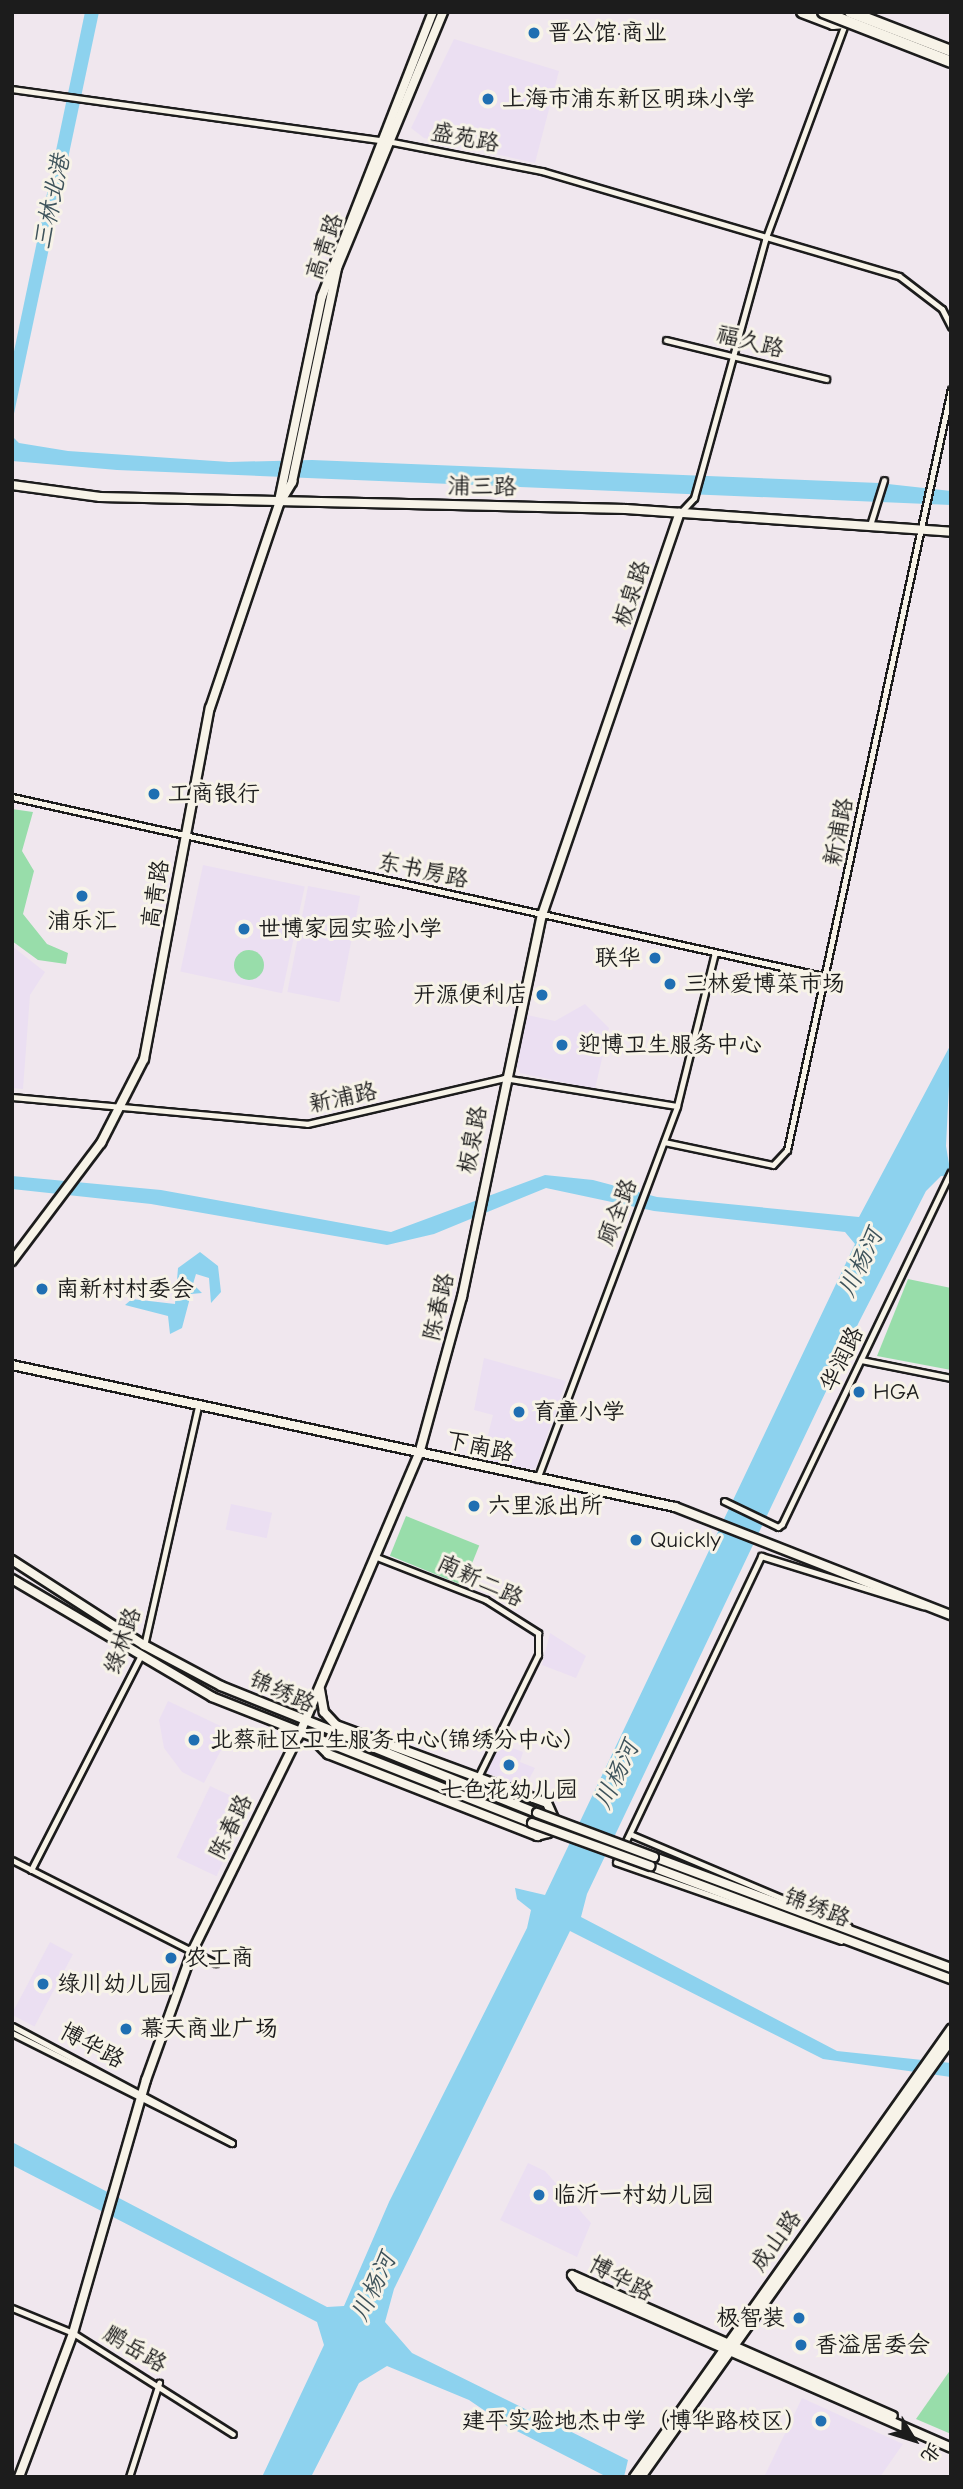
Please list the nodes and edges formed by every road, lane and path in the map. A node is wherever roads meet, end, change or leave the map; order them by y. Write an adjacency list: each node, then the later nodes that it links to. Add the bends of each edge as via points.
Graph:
1 (433, 12): 9 (main road, 高青路)
2 (443, 12): 9 (main road, 高青路)
3 (802, 12): 5 (highway)
4 (823, 12): 7 (highway, bridge)
5 (849, 16): 6 (highway, bridge); 10 (street, 板泉路)
6 (951, 51)
7 (951, 62)
8 (12, 89): 9 (street, 盛苑路)
9 (383, 141): 10 (street, 盛苑路, via 542,171); 19 (main road, 高青路, via 313,323); 19 (main road, 高青路, via 327,301 292,482)
10 (766, 235): 11 (street, 盛苑路, via 900,276 942,309); 13 (street, 板泉路)
11 (951, 327)
12 (666, 340): 13 (street, 福久路)
13 (733, 356): 14 (street, 福久路); 20 (street, 板泉路, via 696,492)
14 (826, 379)
15 (951, 389): 16 (street, 新浦路)
16 (949, 403): 22 (street, 新浦路)
17 (884, 480): 21 (street)
18 (12, 485): 19 (main road, 浦三路, via 100,497)
19 (279, 504): 20 (main road, 浦三路); 25 (main road, 高青路, via 207,718)
20 (680, 513): 21 (main road, 浦三路); 26 (main road, 板泉路)
21 (870, 525): 22 (main road, 浦三路)
22 (918, 529): 23 (main road, 浦三路); 28 (street, 新浦路)
23 (951, 532)
24 (12, 797): 25 (street, 东书房路)
25 (185, 836): 26 (street, 东书房路); 32 (main road, 高青路, via 154,1022)
26 (542, 915): 27 (street, 东书房路); 29 (main road, 板泉路)
27 (715, 953): 28 (street, 东书房路); 31 (street, 顾全路)
28 (827, 977): 33 (street, 新浦路, via 801,1101 782,1160 773,1165)
29 (504, 1078): 31 (street, 新浦路); 32 (street, 新浦路, via 307,1125); 35 (main road, 板泉路)
30 (12, 1097): 32 (street, 新浦路)
31 (677, 1106): 33 (street, 顾全路)
32 (122, 1109): 36 (main road, 高青路)
33 (664, 1142): 42 (street, 顾全路)
34 (951, 1172): 37 (street, 华润路)
35 (481, 1199): 41 (main road, 陈春路, via 446,1362)
36 (12, 1261)
37 (861, 1360): 39 (street); 43 (street, 华润路, via 782,1524)
38 (12, 1364): 40 (main road, 下南路)
39 (951, 1378)
40 (198, 1406): 41 (main road, 下南路); 49 (street, 绿林路)
41 (419, 1454): 42 (main road, 下南路); 44 (main road, 陈春路)
42 (537, 1479): 47 (main road, 下南路, via 695,1513)
43 (724, 1501)
44 (374, 1555): 51 (main road, 陈春路); 55 (street, 南新二路, via 486,1600 538,1633 538,1655)
45 (12, 1560): 49 (main road, 锦绣路)
46 (12, 1579): 50 (main road, 锦绣路)
47 (927, 1606): 48 (main road, 下南路); 56 (street, 下南路, via 908,1605 761,1556)
48 (951, 1615)
49 (144, 1645): 50 (street, 绿林路); 52 (main road, 锦绣路)
50 (139, 1659): 53 (main road, 锦绣路); 58 (street, 绿林路)
51 (320, 1686): 52 (main road, 陈春路); 55 (main road, 锦绣路, via 324,1712 336,1725)
52 (304, 1724): 53 (main road, 陈春路); 59 (main road, 锦绣路, bridge)
53 (299, 1735): 54 (main road, 锦绣路); 61 (main road, 陈春路)
54 (315, 1741): 55 (main road, 锦绣路, via 328,1754 537,1836 552,1828 555,1815 547,1802); 60 (main road, 锦绣路, bridge)
55 (478, 1777)
56 (630, 1834): 59 (street); 60 (street, via 617,1862 817,1936)
57 (12, 1860): 58 (street)
58 (31, 1870): 61 (street)
59 (863, 1935): 63 (main road, 锦绣路)
60 (858, 1944): 64 (main road, 锦绣路)
61 (192, 1952): 62 (street); 69 (main road, 陈春路)
62 (215, 1963)
63 (951, 1968)
64 (951, 1979)
65 (12, 2026): 69 (street, 博华路)
66 (951, 2029): 68 (main road, 成山路)
67 (12, 2033): 69 (street, 博华路)
68 (945, 2044): 72 (main road, 成山路)
69 (142, 2097): 69 (street, 博华路, via 232,2143); 71 (main road, 陈春路)
70 (12, 2308): 71 (street, 鹏岳路)
71 (73, 2333): 73 (street, 鹏岳路); 78 (main road, 陈春路)
72 (727, 2348): 72 (main road, 博华路, via 572,2275 581,2286); 75 (main road, 博华路); 76 (main road, 博华路); 77 (main road, 成山路)
73 (159, 2383): 74 (street, 鹏岳路); 79 (street)
74 (233, 2434)
75 (951, 2442)
76 (951, 2448)
77 (648, 2462): 80 (main road, 成山路); 81 (main road, 成山路)
78 (19, 2477)
79 (129, 2477)
80 (634, 2477)
81 (641, 2477)

